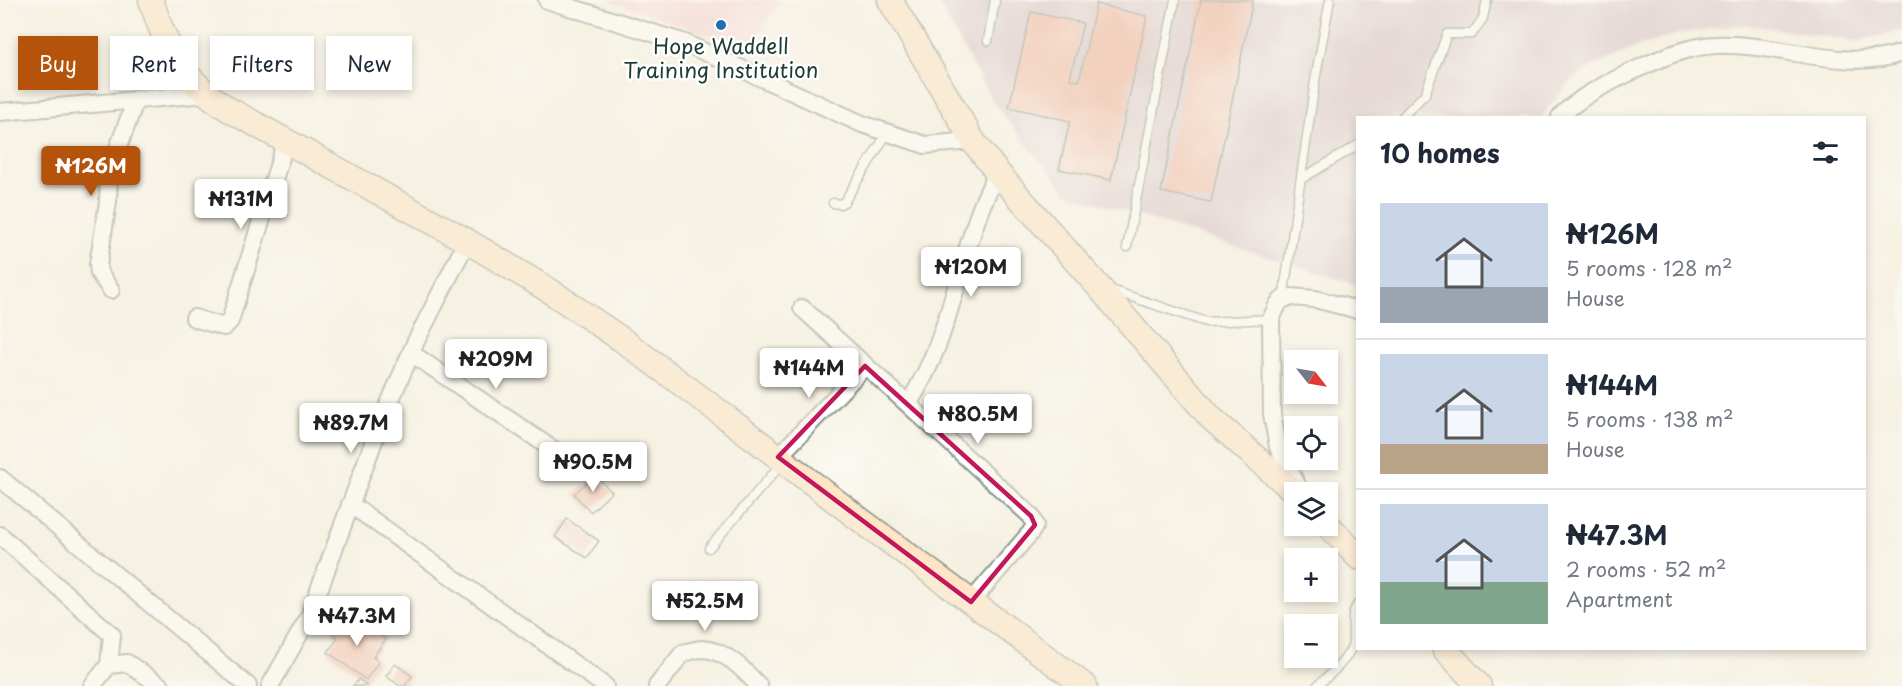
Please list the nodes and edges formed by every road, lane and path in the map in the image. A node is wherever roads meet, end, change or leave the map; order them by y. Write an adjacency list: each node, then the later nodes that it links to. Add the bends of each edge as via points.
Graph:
1 (151, 0): 10 (street, via 170,51)
2 (547, 0): 15 (street, via 685,43 862,124)
3 (890, 0): 17 (street)
4 (995, 0): 8 (lane)
5 (1175, 0): 23 (lane)
6 (1330, 0): 20 (lane)
7 (1487, 0): 13 (lane, via 1483,18 1472,34 1447,34 1425,94)
8 (988, 41)
9 (1902, 53): 14 (street, via 1859,60 1742,46 1694,47 1601,86)
10 (205, 94): 11 (street); 16 (street)
11 (136, 99): 12 (street); 25 (street, via 109,172 98,265)
12 (0, 112)
13 (1403, 116)
14 (1561, 116)
15 (888, 132): 17 (street, via 925,145); 21 (lane, via 844,202)
16 (286, 141): 22 (street); 29 (street, via 230,321 224,327)
17 (973, 141): 19 (street)
18 (1356, 146): 20 (lane)
19 (997, 172): 24 (street); 33 (street, via 977,218 940,341)
20 (1300, 179): 26 (lane)
21 (833, 203)
22 (467, 241): 31 (street); 35 (street, via 612,333)
23 (1127, 247)
24 (1098, 286): 30 (lane, via 1206,322); 37 (street, via 1211,418)
25 (111, 290)
26 (1283, 299): 28 (street, via 1316,299); 30 (street)
27 (802, 308): 32 (street)
28 (1356, 309)
29 (194, 318)
30 (1271, 319): 38 (street, via 1272,414 1278,447)
31 (411, 353): 34 (street); 39 (street)
32 (865, 366): 33 (street); 35 (street)
33 (908, 404): 44 (street, via 1031,516 1035,525)
34 (561, 455)
35 (781, 459): 42 (lane); 44 (street)
36 (0, 478): 50 (street)
37 (1284, 482)
38 (1295, 482)
39 (350, 504): 51 (street, via 309,616); 52 (street)
40 (0, 535): 47 (street, via 112,635)
41 (1338, 535): 43 (street)
42 (709, 548)
43 (1356, 554)
44 (971, 602): 55 (street)
45 (1356, 607): 56 (lane, via 1352,612 1351,646)
46 (1446, 650): 57 (street)
47 (109, 665): 48 (street); 49 (street, via 127,663)
48 (92, 686)
49 (161, 686)
50 (248, 686)
51 (270, 686)
52 (605, 686)
53 (657, 686): 54 (street, via 683,653 702,649 741,667)
54 (759, 686)
55 (1085, 686)
56 (1317, 686)
57 (1479, 686)

